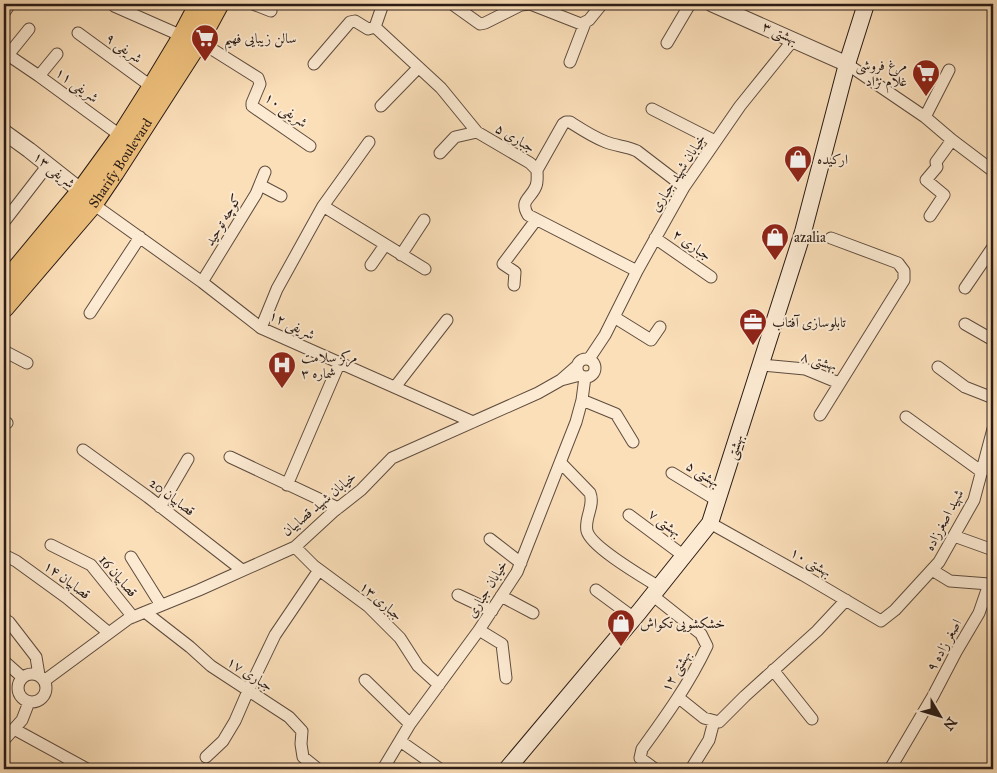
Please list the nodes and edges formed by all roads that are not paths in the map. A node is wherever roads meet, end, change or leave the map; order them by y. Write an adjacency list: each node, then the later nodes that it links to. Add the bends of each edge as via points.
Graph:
1 (10, 4): 13 (street)
2 (199, 4): 18 (main road, Sharify Boulevard)
3 (219, 4): 18 (main road, Sharify Boulevard)
4 (253, 4): 12 (street)
5 (384, 4): 15 (street)
6 (452, 4): 14 (street, via 480,24 530,4)
7 (602, 4): 14 (street)
8 (690, 4): 20 (street)
9 (866, 4): 24 (main road, بهشتی)
10 (718, 5): 19 (street, بهشتی ۳)
11 (114, 6): 18 (street)
12 (271, 11)
13 (4, 13)
14 (585, 23): 22 (street)
15 (374, 27): 23 (street, via 368,29 355,21 350,22); 25 (street, جباری ۵)
16 (29, 28): 28 (street, via 8,56)
17 (78, 33): 29 (street, شریفی ۹)
18 (190, 38): 27 (main road, Sharify Boulevard); 39 (street, شریفی ۱۰, via 258,78 260,84 252,106)
19 (794, 39): 24 (street, بهشتی ۳); 37 (street, خیابان شهید جباری)
20 (667, 43)
21 (57, 54): 28 (street, شریفی ۱۱)
22 (570, 62)
23 (314, 64)
24 (847, 64): 32 (street); 81 (main road, بهشتی, via 802,232)
25 (418, 68): 30 (street); 34 (street, جباری ۵, via 441,88)
26 (949, 70): 32 (street)
27 (169, 73): 29 (main road, Sharify Boulevard); 48 (main road, Sharify Boulevard)
28 (39, 76): 35 (street, شریفی ۱۱)
29 (152, 87): 35 (main road, Sharify Boulevard)
30 (381, 106)
31 (652, 109): 37 (street)
32 (925, 117): 36 (street)
33 (4, 132): 41 (street, شریفی ۱۳)
34 (477, 132): 40 (street, via 455,137); 42 (street, جباری ۵)
35 (121, 136): 48 (main road, Sharify Boulevard)
36 (952, 140): 43 (street); 51 (street, via 936,162 938,167 926,180 944,195)
37 (715, 141): 46 (street, خیابان شهید جباری)
38 (369, 142): 49 (street)
39 (310, 146)
40 (440, 153)
41 (48, 165): 48 (street, شریفی ۱۳); 50 (street)
42 (537, 170): 46 (street, via 563,124 570,122 608,142 638,151); 53 (street, جباری ۵, via 537,185 524,204 528,215)
43 (993, 171)
44 (265, 172): 45 (street, کوچه توحید)
45 (260, 185): 47 (street); 65 (street, کوچه توحید)
46 (684, 187): 56 (street, خیابان شهید جباری)
47 (281, 196)
48 (87, 198): 55 (street, شریفی ۱۲); 66 (main road, Sharify Boulevard); 69 (main road, Sharify Boulevard)
49 (323, 206): 58 (street); 75 (street, via 277,290)
50 (8, 207): 54 (street)
51 (930, 216)
52 (424, 220): 60 (street)
53 (536, 220): 63 (street); 67 (street, via 503,264 515,272)
54 (4, 222)
55 (140, 237): 65 (street, شریفی ۱۲); 70 (street)
56 (655, 238): 63 (street, خیابان شهید جباری); 64 (street, جباری ۲)
57 (831, 238): 84 (street, via 898,263 904,271 904,280)
58 (385, 245): 60 (street); 61 (street)
59 (993, 247): 68 (street)
60 (401, 255): 62 (street)
61 (371, 265)
62 (425, 269)
63 (637, 271): 71 (street, خیابان شهید جباری)
64 (711, 277)
65 (202, 282): 75 (street, شریفی ۱۲)
66 (4, 284)
67 (514, 286)
68 (965, 288)
69 (4, 308)
70 (90, 313)
71 (614, 317): 74 (street, via 651,340); 78 (street, خیابان شهید جباری)
72 (448, 320): 85 (street)
73 (965, 324): 76 (street)
74 (660, 327)
75 (261, 328): 80 (street, شریفی ۱۲)
76 (993, 340)
77 (4, 351): 79 (street)
78 (592, 362): 83 (street, via 584,359 580,362); 83 (street, via 594,372 589,377)
79 (26, 363)
80 (339, 364): 85 (street, شریفی ۱۲); 100 (street)
81 (761, 365): 84 (street, بهشتی ۸, via 805,370); 101 (main road, بهشتی)
82 (938, 367): 86 (street, via 965,387)
83 (581, 372): 87 (street, خیابان جباری); 90 (street, خیابان شهید قصابیان)
84 (839, 383): 88 (street)
85 (394, 387): 90 (street, شریفی ۱۲)
86 (993, 398)
87 (582, 400): 92 (street, via 616,414); 97 (street, خیابان جباری)
88 (820, 415)
89 (906, 417): 98 (street)
90 (473, 422): 103 (street, خیابان شهید قصابیان, via 392,458)
91 (993, 429): 96 (street, شهید اصغرزاده)
92 (633, 442)
93 (83, 450): 102 (street, قصابیان 20)
94 (230, 457): 100 (street)
95 (188, 459): 102 (street)
96 (990, 461): 98 (street, شهید اصغرزاده)
97 (561, 464): 114 (street, خیابان جباری); 119 (street, via 592,498 586,526 590,538)
98 (982, 472): 106 (street, شهید اصغرزاده, via 974,500)
99 (672, 473): 101 (street, بهشتی ۵)
100 (287, 484): 103 (street)
101 (718, 501): 105 (main road, بهشتی)
102 (160, 507): 115 (street, قصابیان 20)
103 (338, 508): 109 (street, خیابان شهید قصابیان)
104 (629, 515): 112 (street, بهشتی ۷)
105 (710, 522): 112 (main road, بهشتی); 122 (street, بهشتی ۱۰)
106 (954, 536): 110 (street); 117 (street, شهید اصغرزاده)
107 (490, 539): 114 (street)
108 (51, 544): 128 (street, قصابیان 16, via 91,565)
109 (295, 547): 115 (street, خیابان شهید قصابیان); 116 (street, جباری ۱۳)
110 (993, 550)
111 (4, 556): 132 (street, قصابیان ۱۴, via 16,561)
112 (684, 556): 119 (main road, بهشتی)
113 (131, 557): 123 (street)
114 (520, 564): 121 (street, خیابان جباری)
115 (242, 570): 123 (street, خیابان شهید قصابیان)
116 (319, 570): 139 (street, جباری ۱۳, via 368,606 400,638 418,666); 140 (street, via 275,635)
117 (932, 570): 124 (street, شهید اصغرزاده); 159 (street, اصغر زاده ۹, via 950,581 989,584 979,613)
118 (596, 590): 129 (street)
119 (656, 591): 129 (main road, بهشتی); 141 (street, بهشتی ۱۲, via 701,634 708,646)
120 (458, 595): 125 (street)
121 (502, 596): 125 (street, خیابان جباری); 127 (street)
122 (846, 600): 124 (street, بهشتی ۱۰, via 881,621); 134 (street)
123 (161, 605): 126 (street, خیابان شهید قصابیان)
124 (895, 610)
125 (492, 611): 131 (street, خیابان جباری)
126 (145, 612): 128 (street, خیابان شهید قصابیان); 140 (street, جباری ۱۷, via 211,666)
127 (534, 613)
128 (133, 617): 132 (street, خیابان شهید قصابیان)
129 (634, 618): 156 (main road, بهشتی)
130 (4, 619): 136 (street, via 36,657)
131 (479, 630): 137 (street, via 502,644); 139 (street, خیابان جباری)
132 (109, 633): 136 (street, خیابان شهید قصابیان)
133 (4, 661): 135 (street)
134 (773, 670): 143 (street); 144 (street, via 720,722)
135 (22, 677): 136 (street, via 33,673); 142 (street, via 18,682 19,695)
136 (41, 678): 142 (street, via 46,687 45,693 36,701)
137 (506, 678)
138 (365, 680): 145 (street)
139 (438, 685): 145 (street, خیابان جباری)
140 (248, 691): 149 (street, via 223,741); 153 (street, جباری ۱۷, via 288,717 302,731 303,757)
141 (679, 698): 144 (street, via 704,718); 157 (street, بهشتی ۱۲, via 642,749 640,758)
142 (29, 702): 146 (street, via 22,720)
143 (812, 719)
144 (714, 721): 158 (street, via 709,740)
145 (410, 724): 148 (street, خیابان جباری)
146 (14, 729): 147 (street); 152 (street)
147 (4, 740)
148 (400, 741): 154 (street, خیابان جباری); 155 (street)
149 (206, 757)
150 (4, 766): 151 (street)
151 (8, 769)
152 (87, 769)
153 (318, 769)
154 (383, 769)
155 (440, 769)
156 (507, 769)
157 (655, 769)
158 (691, 769)
159 (890, 769)

